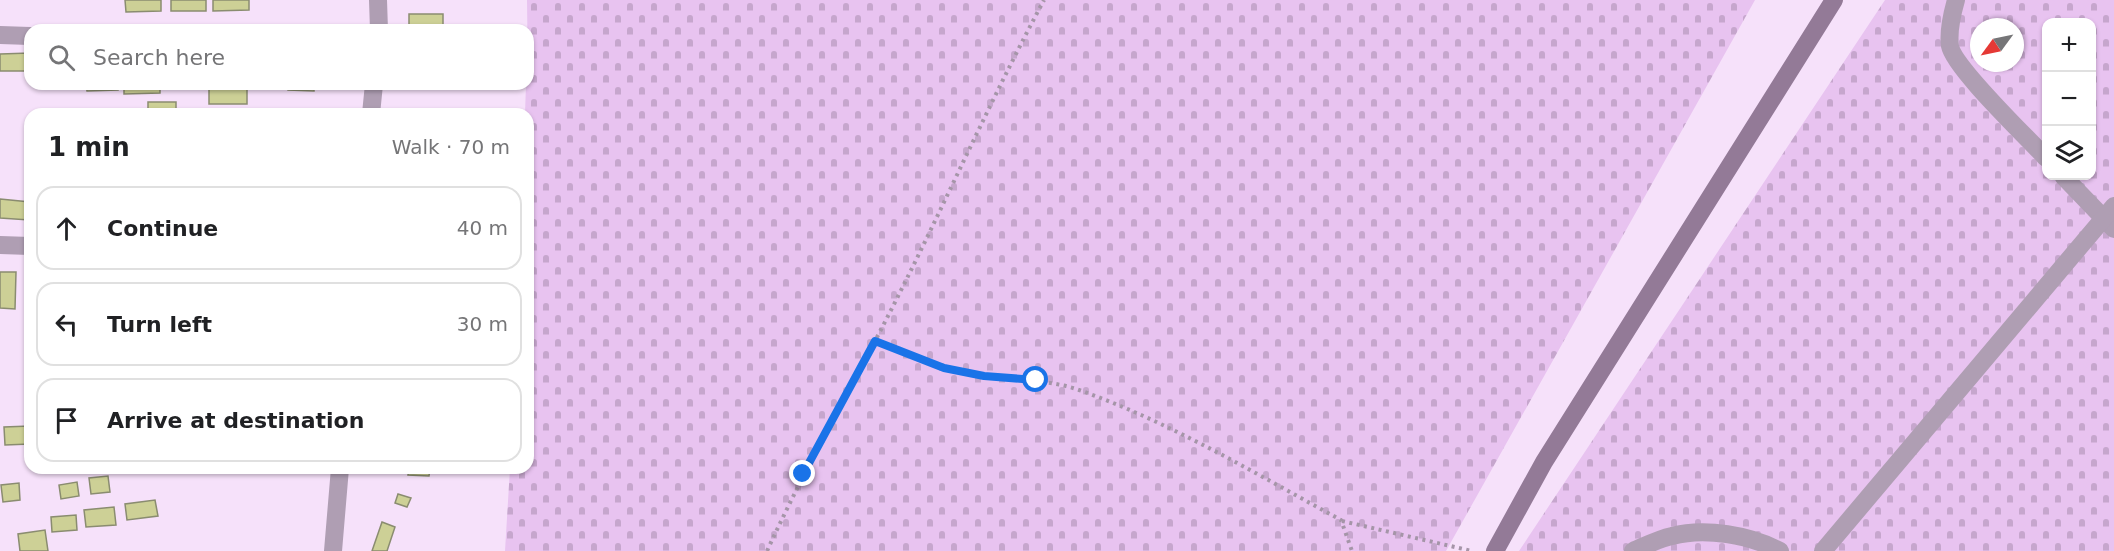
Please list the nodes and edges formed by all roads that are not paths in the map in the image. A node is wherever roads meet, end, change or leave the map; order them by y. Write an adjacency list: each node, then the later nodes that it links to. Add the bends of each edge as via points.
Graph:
1 (378, 0): 4 (street)
2 (1834, 0): 16 (street, via 1544,462)
3 (1956, 0): 9 (street, via 1950,47 1973,81)
4 (379, 24)
5 (0, 35): 6 (street)
6 (24, 36)
7 (373, 90): 8 (street)
8 (372, 108)
9 (2042, 154)
10 (2068, 180): 11 (street)
11 (2111, 218): 19 (street)
12 (0, 245): 13 (street)
13 (24, 246)
14 (339, 474): 15 (street)
15 (333, 551)
16 (1495, 551)
17 (1633, 551): 18 (street, via 1671,536 1702,532 1748,540)
18 (1780, 551)
19 (1823, 551)

